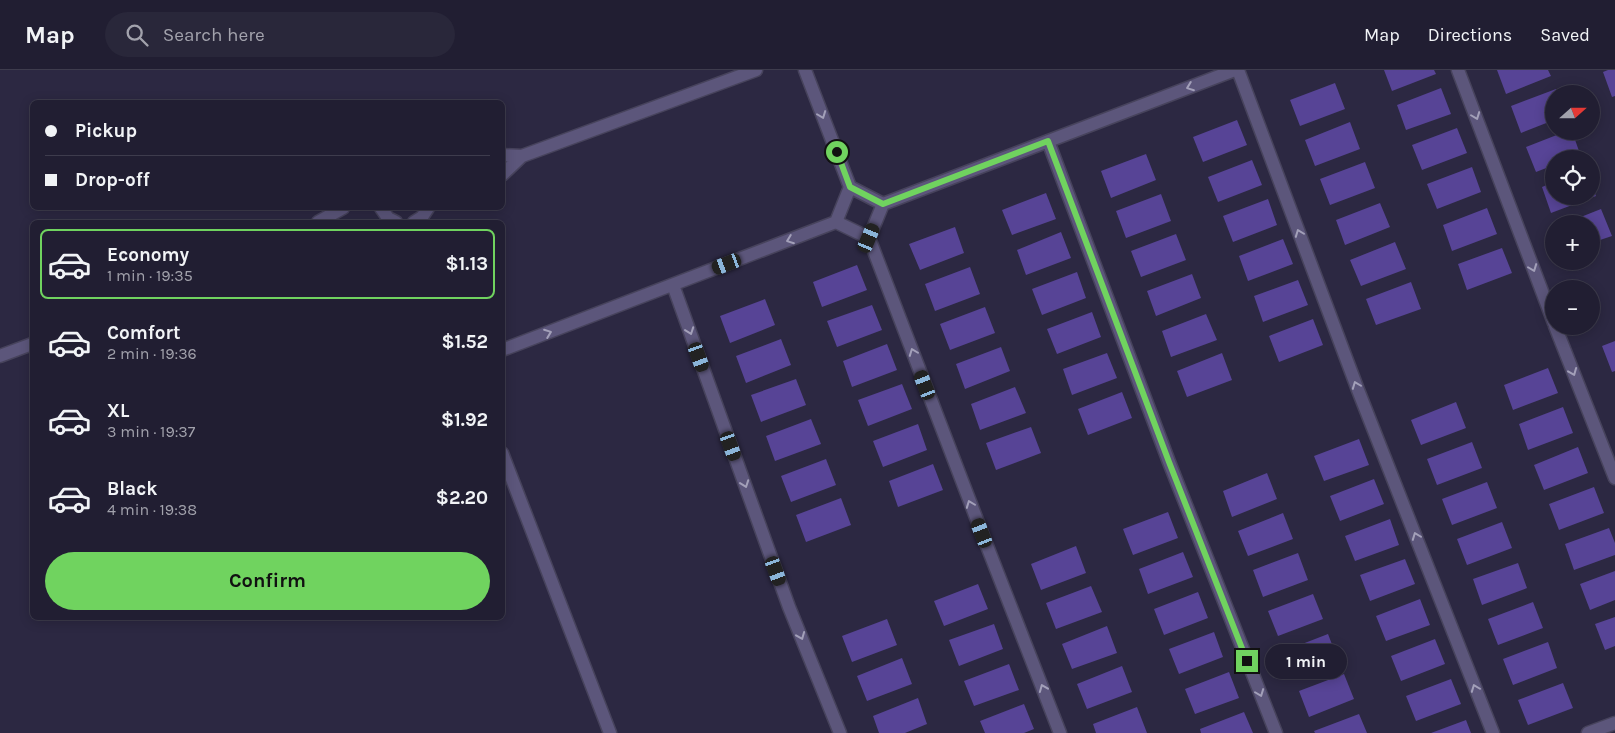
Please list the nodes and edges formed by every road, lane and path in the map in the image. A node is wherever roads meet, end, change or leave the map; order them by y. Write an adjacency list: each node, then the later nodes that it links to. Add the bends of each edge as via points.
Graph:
1 (756, 70): 7 (street)
2 (805, 70): 9 (street, one-way to 9)
3 (1237, 70): 5 (street, one-way to 5); 32 (street, one-way to 3)
4 (1458, 70): 20 (street, one-way to 20)
5 (1048, 141): 10 (street); 31 (street, one-way to 31)
6 (505, 155): 7 (street)
7 (522, 156): 8 (street)
8 (505, 172)
9 (850, 187): 10 (street); 17 (street)
10 (883, 204): 18 (street)
11 (339, 210): 14 (street)
12 (382, 210): 15 (street)
13 (427, 210): 16 (street)
14 (321, 220)
15 (392, 220)
16 (417, 220)
17 (836, 222): 18 (street); 19 (street, one-way to 19)
18 (869, 238): 30 (street, one-way to 18)
19 (673, 285): 23 (street, one-way to 19); 29 (street, one-way to 29, via 789,607)
20 (1545, 298)
21 (1559, 335): 26 (street, one-way to 26)
22 (30, 345): 24 (street)
23 (505, 349)
24 (0, 356)
25 (505, 461): 28 (street)
26 (1615, 478)
27 (1615, 723): 33 (street)
28 (610, 733)
29 (840, 733)
30 (1060, 733)
31 (1276, 733)
32 (1493, 733)
33 (1588, 733)

